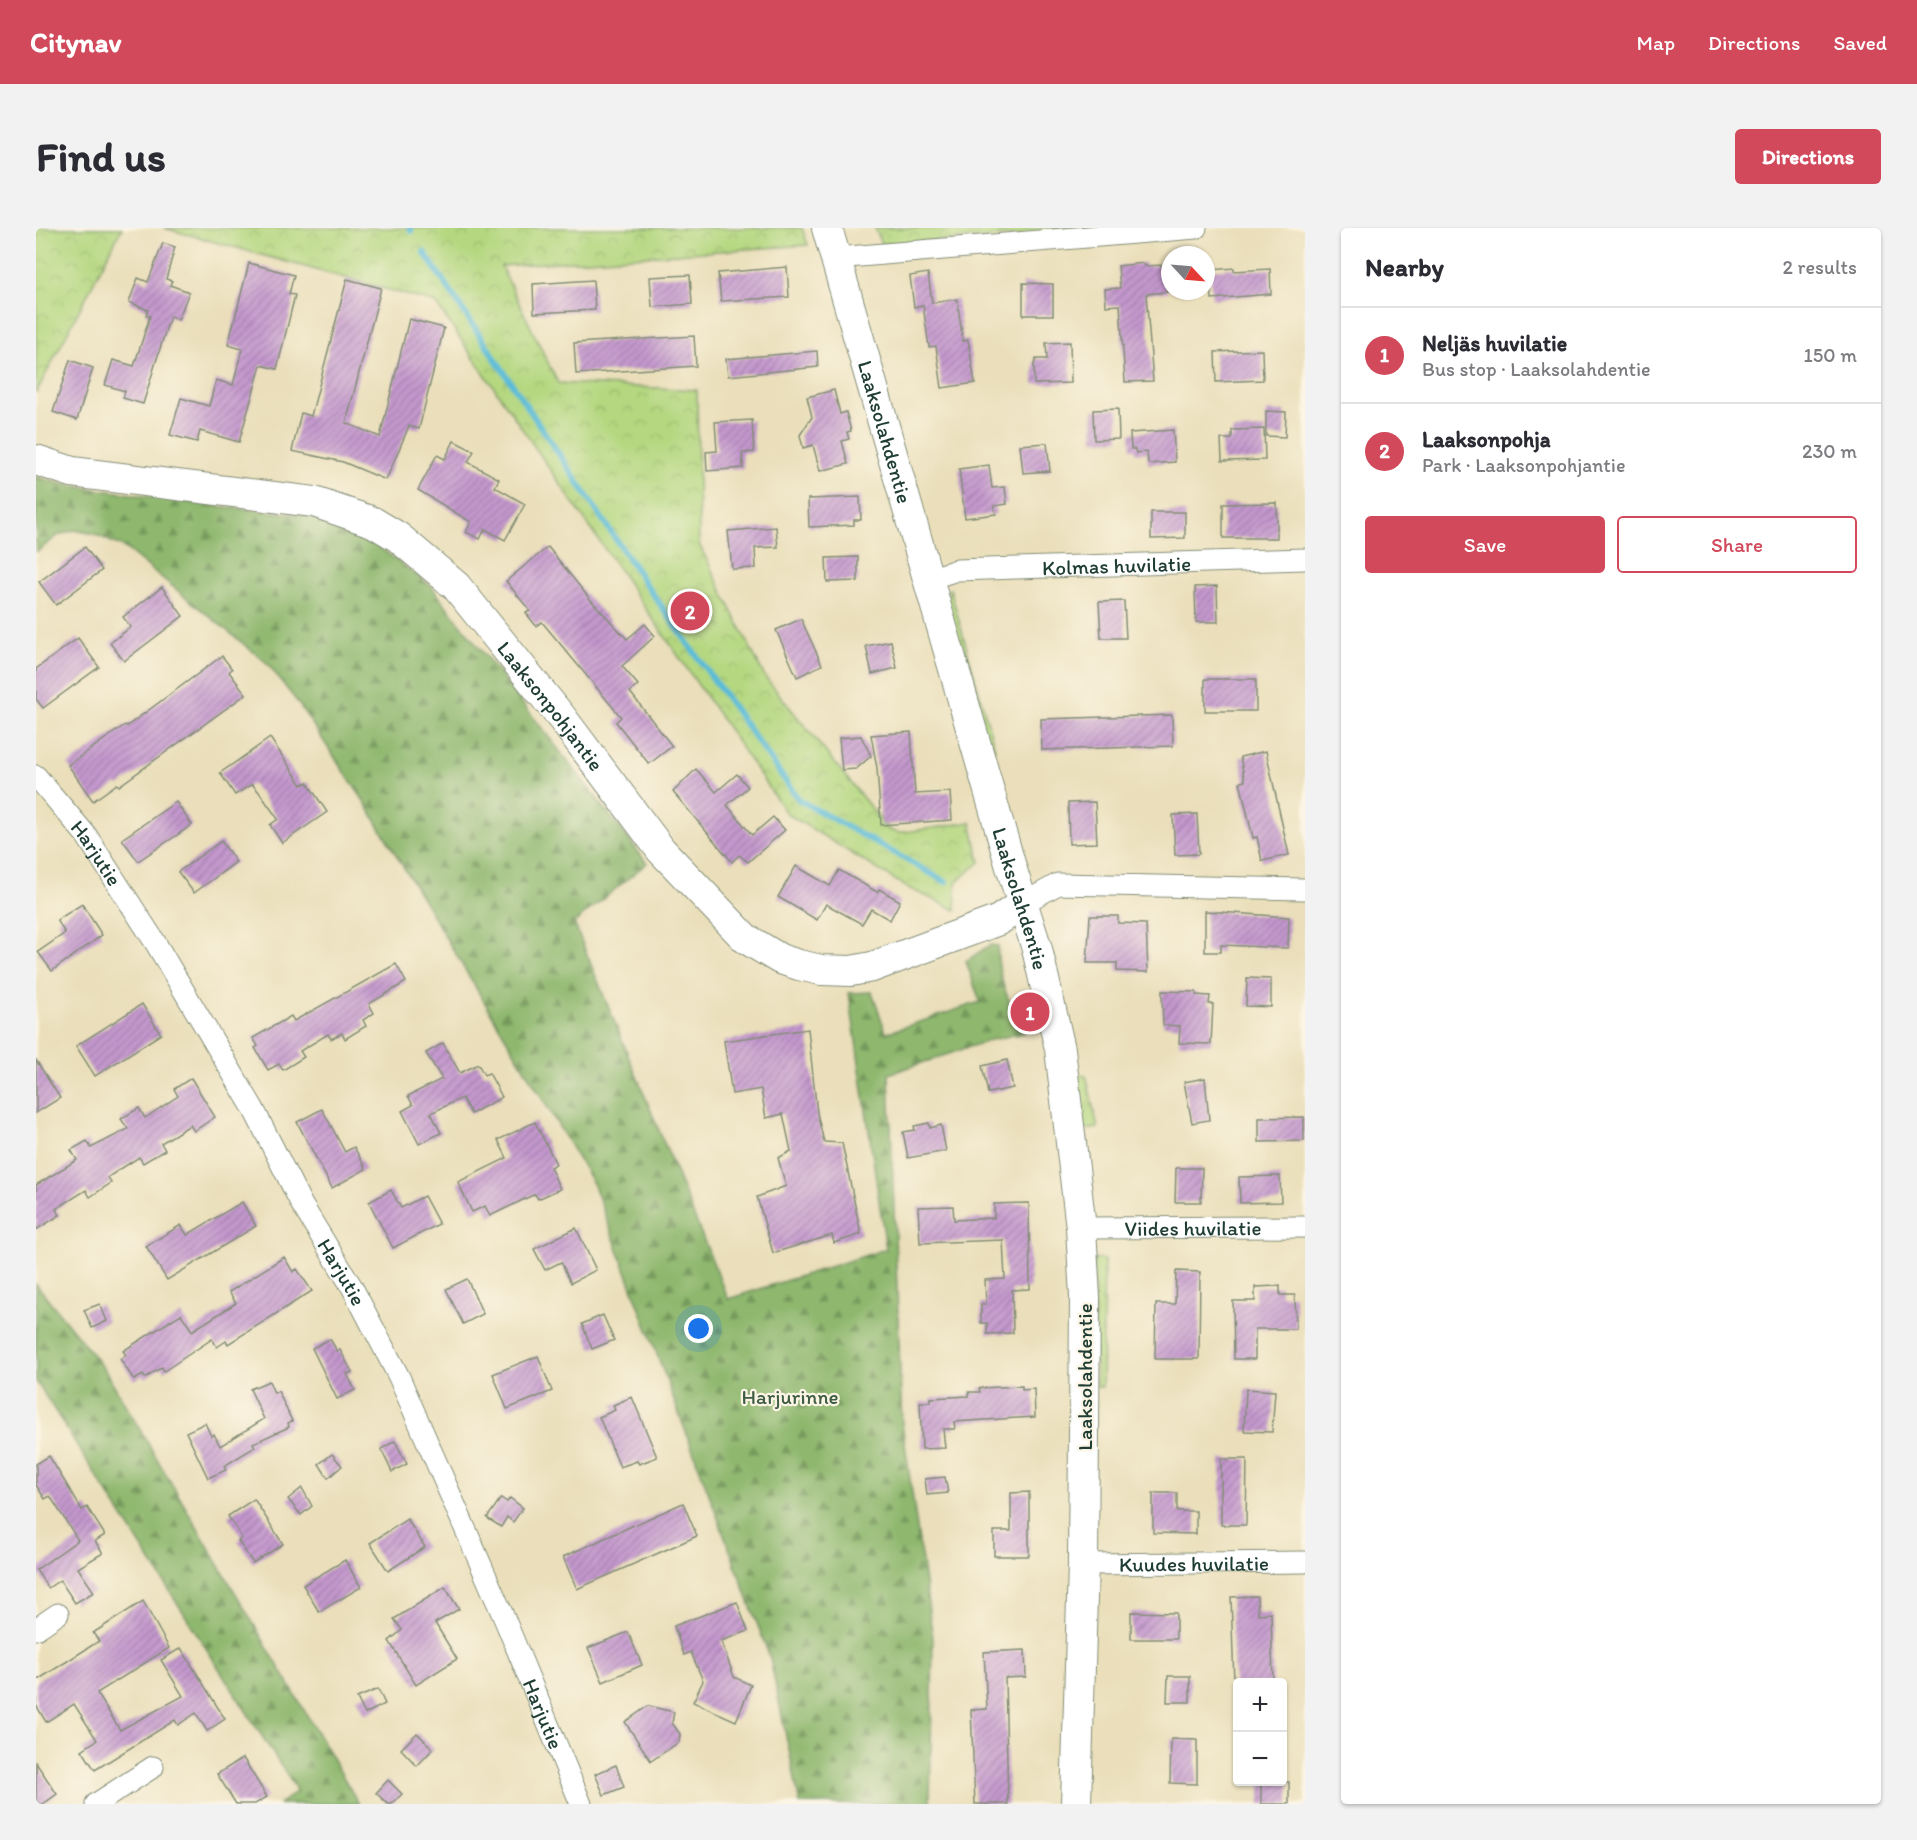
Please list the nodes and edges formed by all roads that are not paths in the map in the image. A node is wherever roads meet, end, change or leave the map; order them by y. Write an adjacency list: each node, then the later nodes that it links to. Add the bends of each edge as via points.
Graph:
1 (827, 228): 3 (street, Laaksolahdentie)
2 (1196, 228): 3 (street)
3 (836, 258): 6 (street, Laaksolahdentie)
4 (36, 460): 9 (street, Laaksonpohjantie, via 72,472 314,502 373,522 398,537 456,586 661,850 745,938 780,959 821,970 872,967 999,920)
5 (1305, 559): 6 (street, Kolmas huvilatie, via 957,570)
6 (929, 579): 9 (street, Laaksolahdentie)
7 (36, 776): 18 (street, Harjutie, via 86,835 155,942 352,1287 399,1377)
8 (1305, 889): 9 (street, via 1058,884)
9 (1022, 904): 11 (street, Laaksolahdentie, via 1037,949 1060,1048)
10 (1305, 1227): 11 (street, Viides huvilatie)
11 (1081, 1228): 13 (street, Laaksolahdentie, via 1085,1297)
12 (1305, 1562): 13 (street, Kuudes huvilatie)
13 (1083, 1564): 19 (street, Laaksolahdentie)
14 (58, 1614): 15 (street)
15 (36, 1629)
16 (153, 1767): 17 (street)
17 (96, 1804)
18 (581, 1804)
19 (1076, 1804)

